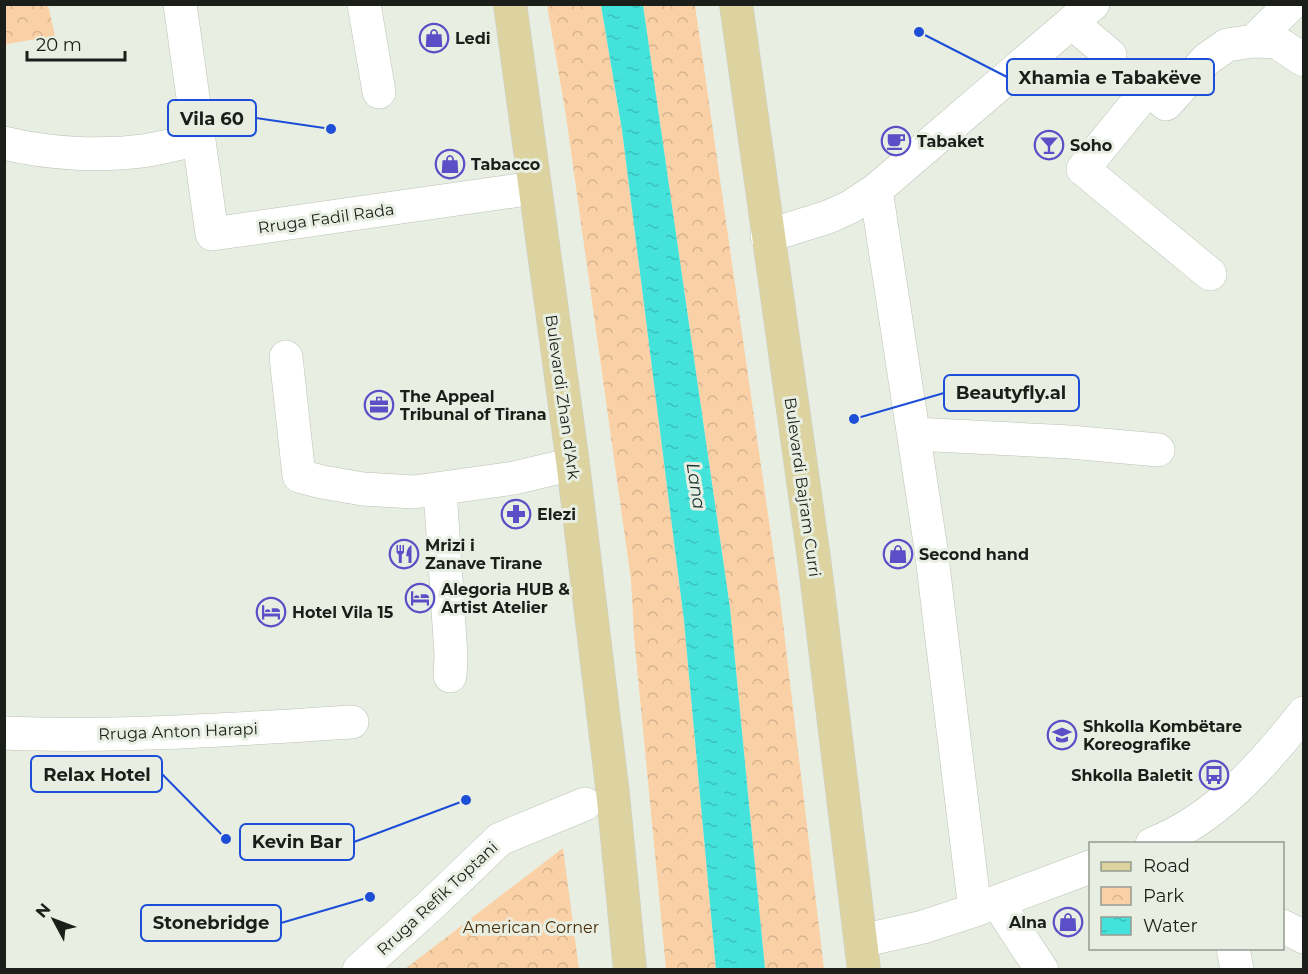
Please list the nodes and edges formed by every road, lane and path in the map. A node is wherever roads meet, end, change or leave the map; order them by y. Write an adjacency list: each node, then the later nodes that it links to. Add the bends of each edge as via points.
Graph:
1 (180, 4): 11 (street, Rruga Fadil Rada)
2 (364, 4): 10 (street)
3 (510, 4): 13 (main road, Bulevardi Zhan d'Ark)
4 (736, 4): 15 (main road, Bulevardi Bajram Curri)
5 (1291, 4): 7 (street)
6 (1083, 14): 8 (street); 14 (street)
7 (1254, 41): 9 (street, via 1276,42); 16 (street, via 1227,45 1207,58 1166,104 1144,85 1083,169)
8 (1110, 55)
9 (1304, 60)
10 (379, 92)
11 (199, 139): 12 (street, via 147,150 87,153); 13 (street, Rruga Fadil Rada, via 212,234)
12 (4, 143)
13 (534, 188): 20 (main road, Bulevardi Zhan d'Ark)
14 (876, 190): 15 (street, via 828,217); 18 (street)
15 (767, 236): 34 (main road, Bulevardi Bajram Curri)
16 (1210, 274)
17 (286, 357): 21 (street, via 299,476 363,489)
18 (914, 434): 19 (street); 30 (street)
19 (1158, 450)
20 (573, 464): 21 (street); 36 (main road, Bulevardi Zhan d'Ark)
21 (440, 489): 22 (street)
22 (450, 676)
23 (1304, 713): 27 (street)
24 (351, 722): 25 (street, Rruga Anton Harapi, via 180,733)
25 (4, 733)
26 (585, 804): 35 (street, Rruga Refik Toptani, via 500,839)
27 (1196, 834): 28 (street)
28 (1157, 842)
29 (1089, 867): 30 (street)
30 (986, 906): 34 (street, via 922,927); 37 (street)
31 (1284, 927): 32 (street)
32 (1304, 937)
33 (1233, 950): 38 (street)
34 (863, 955)
35 (359, 969)
36 (630, 969)
37 (1042, 969)
38 (1237, 969)

